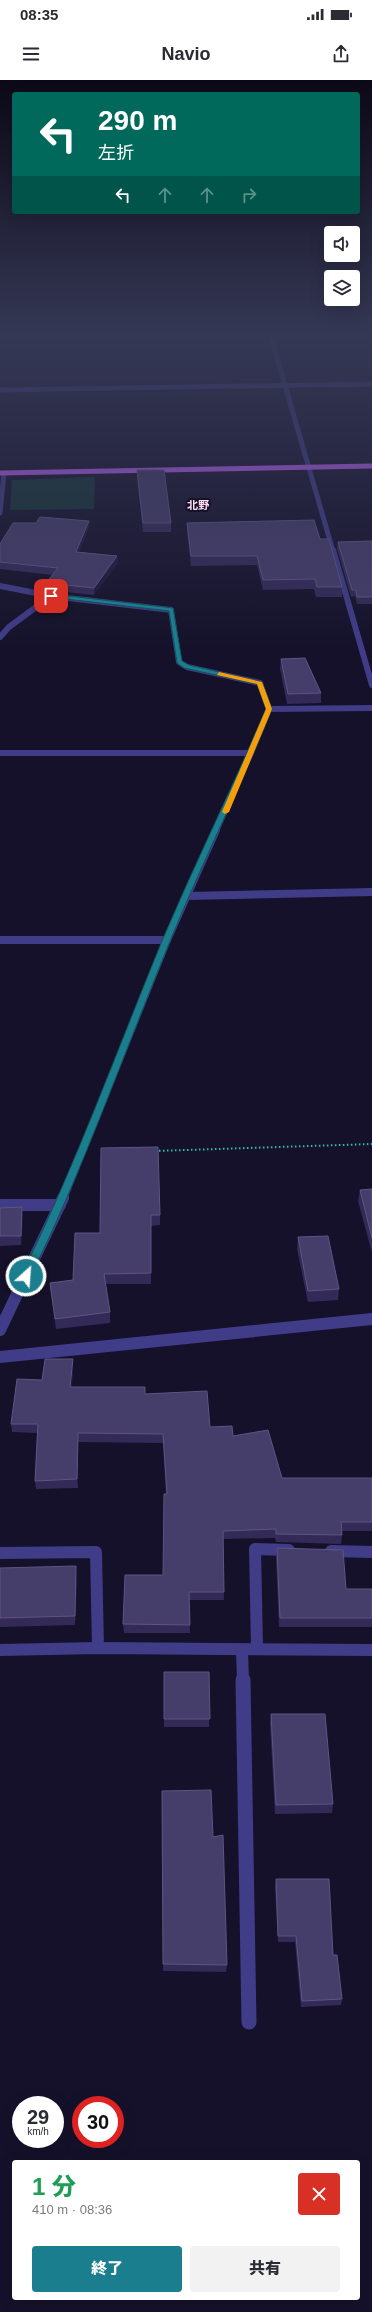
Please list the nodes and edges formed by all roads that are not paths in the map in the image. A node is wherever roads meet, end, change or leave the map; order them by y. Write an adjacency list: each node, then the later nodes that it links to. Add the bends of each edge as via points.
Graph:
1 (302, 441): 3 (street)
2 (372, 466): 3 (main road)
3 (310, 467): 4 (main road); 9 (street)
4 (2, 473): 5 (street)
5 (0, 513)
6 (0, 586): 7 (street)
7 (51, 596): 8 (street, via 9,627); 11 (street, via 171,610 179,662 187,667 260,683)
8 (0, 637)
9 (372, 685)
10 (372, 708): 11 (street)
11 (269, 709): 13 (street)
12 (0, 752): 13 (street)
13 (251, 753): 15 (street)
14 (372, 892): 15 (street)
15 (188, 896): 17 (street)
16 (0, 940): 17 (street)
17 (167, 940): 19 (street)
18 (0, 1205): 19 (street)
19 (60, 1205): 21 (street)
20 (372, 1319): 22 (street)
21 (0, 1330)
22 (0, 1357)
23 (302, 1550): 28 (street, via 255,1549)
24 (317, 1550): 25 (street)
25 (372, 1552)
26 (0, 1553): 27 (street, via 96,1552)
27 (98, 1648): 29 (street); 30 (street)
28 (257, 1648): 30 (street); 31 (street)
29 (0, 1650)
30 (242, 1650): 32 (street)
31 (372, 1650)
32 (249, 2022)

